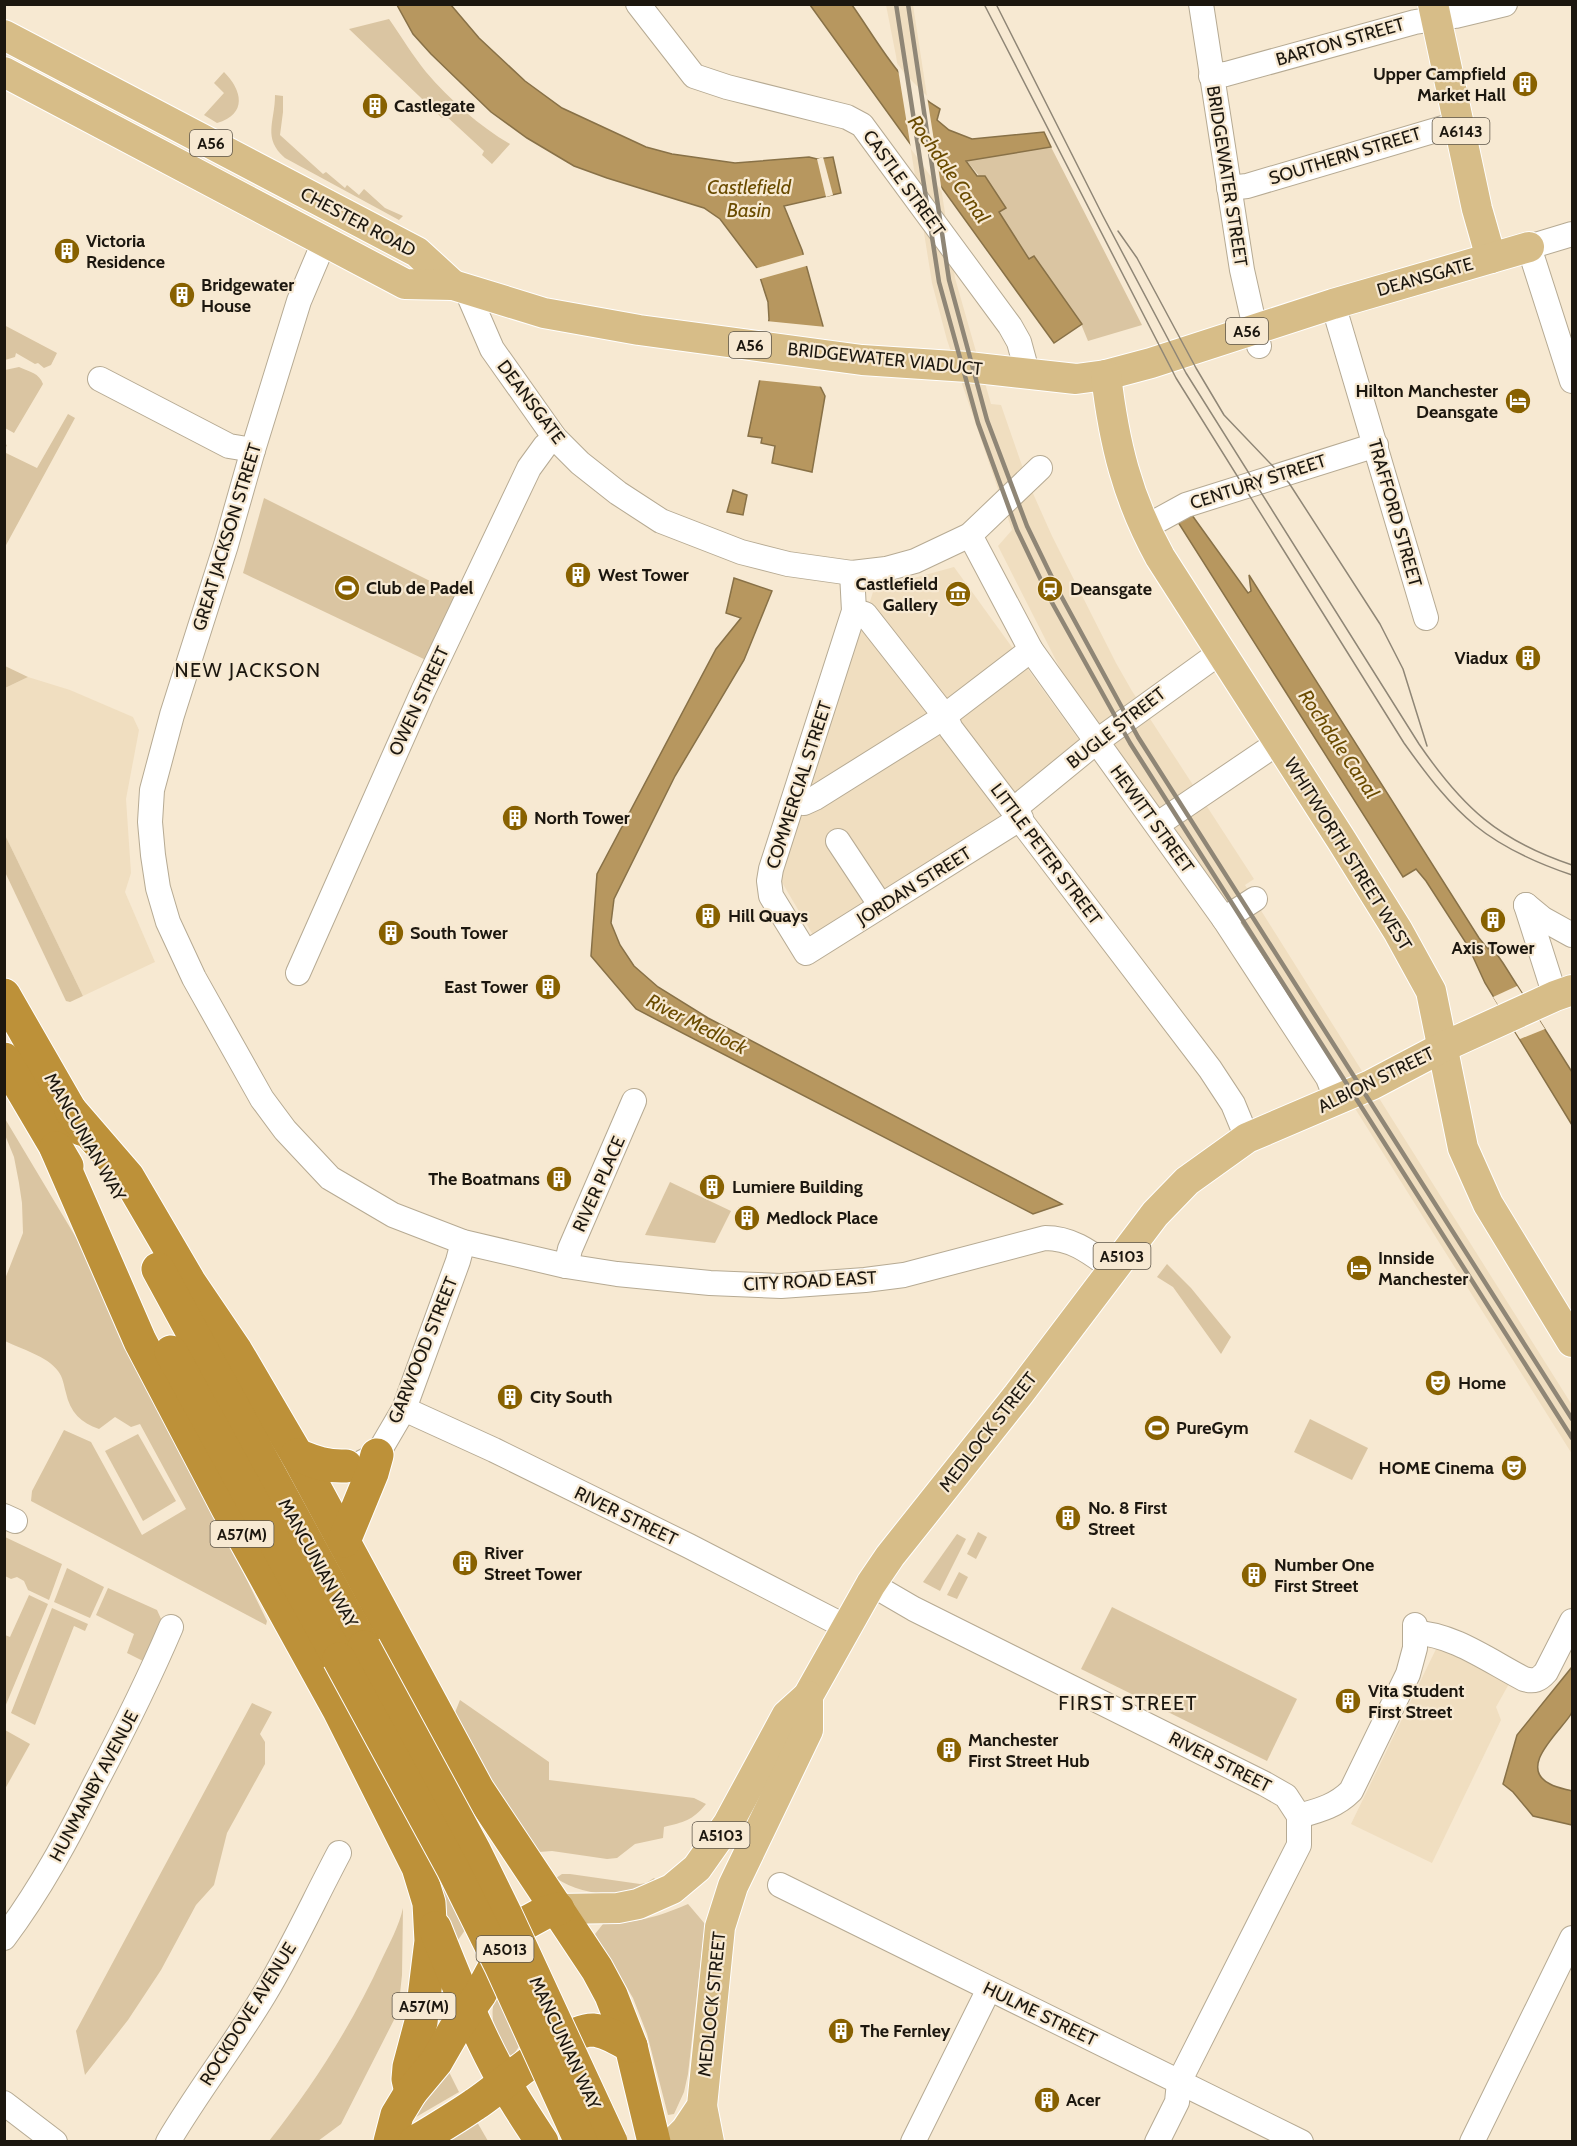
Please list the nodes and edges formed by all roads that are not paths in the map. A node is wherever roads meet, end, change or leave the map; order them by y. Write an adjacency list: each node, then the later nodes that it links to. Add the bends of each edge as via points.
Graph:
1 (638, 4): 17 (street, CASTLE STREET, via 694,76 847,117 862,126 1010,326)
2 (1201, 4): 7 (street, BRIDGEWATER STREET)
3 (1505, 4): 4 (street, BARTON STREET)
4 (1434, 11): 7 (street, BARTON STREET, via 1403,25); 8 (main road, A6143)
5 (4, 35): 14 (main road, CHESTER ROAD / A56, via 417,252)
6 (6, 74): 11 (main road, CHESTER ROAD / A56)
7 (1211, 76): 9 (street, BRIDGEWATER STREET)
8 (1460, 123): 9 (street, SOUTHERN STREET); 13 (main road, A6143)
9 (1229, 188): 16 (street, BRIDGEWATER STREET)
10 (1572, 234): 12 (street, DEANSGATE / A56)
11 (324, 242): 14 (main road, CHESTER ROAD / A56, via 405,284); 23 (street, GREAT JACKSON STREET, via 299,301)
12 (1529, 246): 13 (main road, DEANSGATE / A56); 20 (street)
13 (1491, 258): 15 (main road, DEANSGATE / A56)
14 (460, 287): 17 (main road, BRIDGEWATER VIADUCT / A56, via 544,313 639,330 862,360); 21 (street, DEANSGATE, via 492,349)
15 (1333, 304): 16 (main road, DEANSGATE / A56); 22 (street, TRAFFORD STREET)
16 (1257, 337): 18 (main road, DEANSGATE / A56)
17 (1028, 375): 18 (main road, BRIDGEWATER VIADUCT / A56, via 1076,379)
18 (1106, 375): 25 (main road, WHITWORTH STREET WEST, via 1116,444)
19 (99, 379): 23 (street, via 229,446)
20 (1572, 381)
21 (555, 438): 27 (street, DEANSGATE, via 618,493 661,520 767,560); 45 (street, OWEN STREET, via 529,468 423,691)
22 (1376, 445): 25 (street, CENTURY STREET, via 1186,505); 29 (street, TRAFFORD STREET)
23 (253, 450): 56 (street, GREAT JACKSON STREET, via 152,790 150,822 158,888 168,922 194,978 239,1061 285,1130 330,1178 393,1215)
24 (1040, 468): 26 (street, DEANSGATE)
25 (1144, 528): 31 (main road, WHITWORTH STREET WEST)
26 (970, 535): 27 (street, DEANSGATE, via 915,561); 30 (street, HEWITT STREET)
27 (852, 573): 28 (street)
28 (854, 611): 32 (street, LITTLE PETER STREET, via 865,614); 35 (street, COMMERCIAL STREET)
29 (1426, 618)
30 (1031, 650): 32 (street); 33 (street, HEWITT STREET)
31 (1222, 651): 33 (street, BUGLE STREET); 34 (main road, WHITWORTH STREET WEST)
32 (945, 716): 35 (street, via 815,798); 36 (street, LITTLE PETER STREET)
33 (1096, 742): 36 (street, BUGLE STREET); 37 (street, HEWITT STREET)
34 (1279, 742): 37 (street); 48 (main road, WHITWORTH STREET WEST, via 1425,980)
35 (795, 800): 43 (street, COMMERCIAL STREET, via 769,881 771,896)
36 (1017, 814): 40 (street, JORDAN STREET); 53 (street, LITTLE PETER STREET, via 1227,1092)
37 (1158, 824): 41 (street, HEWITT STREET)
38 (838, 841): 40 (street)
39 (1255, 898): 41 (street)
40 (880, 906): 43 (street, JORDAN STREET)
41 (1224, 919): 51 (street, HEWITT STREET, via 1328,1078)
42 (1572, 935): 46 (street, via 1526,905)
43 (806, 953)
44 (4, 973): 49 (highway, A57(M))
45 (298, 973)
46 (1564, 993): 48 (main road, ALBION STREET / A5103)
47 (4, 995): 49 (highway, MANCUNIAN WAY / A57(M))
48 (1443, 1047): 51 (main road, ALBION STREET / A5103); 59 (main road, WHITWORTH STREET WEST, via 1459,1137 1467,1157 1488,1204)
49 (12, 1057): 52 (highway, MANCUNIAN WAY / A57(M)); 54 (highway, MANCUNIAN WAY / A57(M))
50 (634, 1101): 57 (street, RIVER PLACE)
51 (1337, 1101): 53 (main road, ALBION STREET / A5103)
52 (71, 1111): 61 (highway, A57(M), via 128,1177); 69 (highway, MANCUNIAN WAY / A57(M), via 108,1175)
53 (1247, 1138): 55 (main road, ALBION STREET / A5103)
54 (56, 1148): 69 (highway, MANCUNIAN WAY / A57(M)); 75 (highway, A57(M), via 141,1341 339,1710 418,1867)
55 (1186, 1181): 58 (main road, MEDLOCK STREET / A5103)
56 (463, 1242): 57 (street, CITY ROAD EAST); 60 (street, GARWOOD STREET)
57 (566, 1266): 58 (street, CITY ROAD EAST, via 711,1283 781,1286 904,1275 1054,1238 1082,1247)
58 (1113, 1269): 65 (main road, MEDLOCK STREET / A5103)
59 (1572, 1342)
60 (404, 1409): 62 (street, GARWOOD STREET); 68 (street, RIVER STREET, via 689,1546)
61 (297, 1455): 63 (highway, via 320,1465); 64 (highway, A57(M))
62 (377, 1455): 63 (street); 64 (highway)
63 (346, 1466)
64 (344, 1541): 74 (highway, A57(M), via 478,1790)
65 (871, 1584): 68 (main road, MEDLOCK STREET / A5103); 71 (street, RIVER STREET, via 914,1610 1265,1784 1286,1796)
66 (1572, 1621): 71 (street, via 1546,1672 1533,1681 1445,1638 1415,1629 1408,1674 1351,1791 1342,1801)
67 (171, 1627): 76 (street, HUNMANBY AVENUE, via 70,1835)
68 (846, 1628): 70 (main road, MEDLOCK STREET / A5103)
69 (351, 1653): 91 (highway, MANCUNIAN WAY / A57(M), bridge); 92 (highway, MANCUNIAN WAY / A57(M), bridge, via 479,1860)
70 (808, 1696): 74 (main road, MEDLOCK STREET / A5103, via 787,1715 728,1824 697,1868 654,1898 618,1908); 85 (main road, MEDLOCK STREET / A5103, via 808,1730 733,1886 720,1927)
71 (1299, 1816): 81 (street, via 1299,1845)
72 (339, 1853): 87 (street, ROCKDOVE AVENUE, via 265,1994)
73 (780, 1885): 78 (street, HULME STREET)
74 (572, 1909): 79 (highway, A5013, via 544,1913 520,1926); 80 (highway)
75 (431, 1918): 79 (highway, A57(M)); 83 (highway, A57(M), via 427,1988 409,2067)
76 (4, 1938)
77 (1572, 1938): 99 (street)
78 (988, 1989): 81 (street, HULME STREET); 96 (street)
79 (469, 2009): 82 (highway); 83 (highway, A5013, via 436,2062)
80 (631, 2046): 82 (highway, via 594,2030 576,2033); 93 (highway)
81 (1179, 2082): 97 (street, via 1177,2102); 98 (street, HULME STREET)
82 (505, 2083): 89 (highway); 90 (highway)
83 (411, 2092): 88 (highway, via 397,2115)
84 (4, 2103): 86 (street)
85 (702, 2106): 94 (main road, MEDLOCK STREET / A5103); 95 (main road)
86 (56, 2142)
87 (168, 2142)
88 (390, 2142)
89 (415, 2142)
90 (542, 2142)
91 (581, 2142)
92 (611, 2142)
93 (654, 2142)
94 (674, 2142)
95 (708, 2142)
96 (913, 2142)
97 (1157, 2142)
98 (1301, 2142)
99 (1472, 2142)

